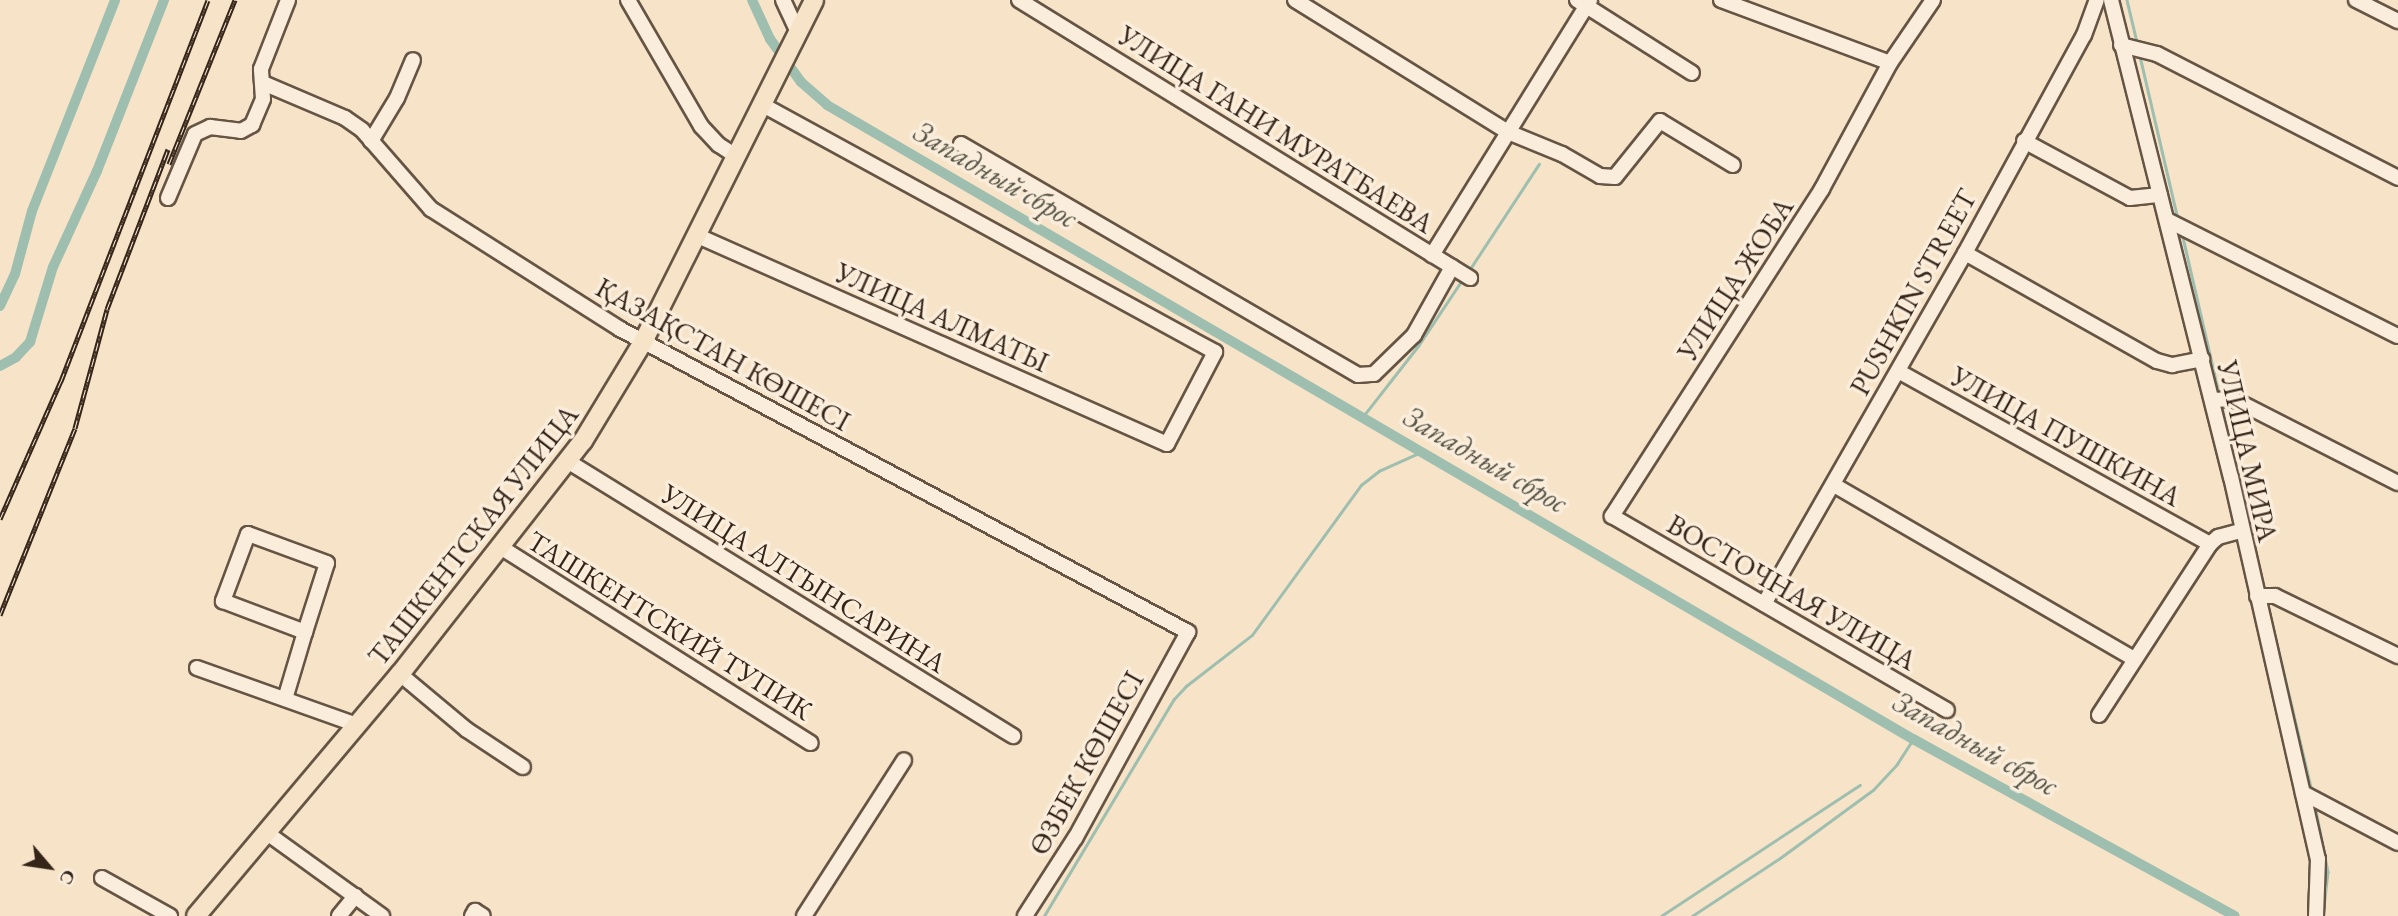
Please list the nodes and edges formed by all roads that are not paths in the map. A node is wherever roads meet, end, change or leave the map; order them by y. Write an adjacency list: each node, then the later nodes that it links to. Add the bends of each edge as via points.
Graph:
1 (288, 0): 19 (street, via 261,69)
2 (628, 0): 25 (street, via 701,126)
3 (782, 0): 14 (street)
4 (814, 0): 14 (main road, ТАШКЕНТСКАЯ УЛИЦА)
5 (1019, 0): 33 (street, УЛИЦА ГАНИ МУРАТБАЕВА)
6 (1295, 0): 21 (street)
7 (1721, 0): 17 (street)
8 (1933, 0): 17 (street, УЛИЦА ЖОБА)
9 (2097, 0): 23 (street, PUSHKIN STREET, via 2084,35)
10 (2111, 0): 15 (street, УЛИЦА МИРА)
11 (2356, 0): 13 (street)
12 (1585, 2): 18 (street); 21 (street)
13 (2398, 21)
14 (795, 38): 20 (main road, ТАШКЕНТСКАЯ УЛИЦА)
15 (2121, 45): 27 (street, via 2157,54); 28 (street, УЛИЦА МИРА)
16 (413, 60): 22 (street)
17 (1890, 63): 44 (street, УЛИЦА ЖОБА, via 1822,189)
18 (1692, 73)
19 (263, 83): 22 (street, ҚАЗАҚСТАН КӨШЕСІ, via 345,118); 29 (street, via 263,99 252,125 241,131 210,127 195,134)
20 (761, 104): 25 (main road, ТАШКЕНТСКАЯ УЛИЦА); 31 (street, УЛИЦА АЛМАТЫ, via 1215,352 1167,444)
21 (1508, 132): 26 (street, via 1600,176 1615,177 1660,121); 33 (street)
22 (371, 141): 37 (street, ҚАЗАҚСТАН КӨШЕСІ, via 431,209)
23 (2024, 141): 28 (street, via 2130,198); 32 (street, PUSHKIN STREET)
24 (961, 144): 34 (street, via 1358,375 1374,374 1414,335)
25 (736, 156): 31 (main road, ТАШКЕНТСКАЯ УЛИЦА)
26 (1733, 165)
27 (2398, 178)
28 (2160, 195): 30 (street, УЛИЦА МИРА)
29 (167, 198)
30 (2166, 219): 36 (street); 38 (street, УЛИЦА МИРА)
31 (698, 236): 37 (main road, ТАШКЕНТСКАЯ УЛИЦА)
32 (1965, 253): 38 (street, via 2157,361 2172,365); 39 (street, PUSHKIN STREET)
33 (1432, 255): 34 (street, УЛИЦА ГАНИ МУРАТБАЕВА)
34 (1452, 267): 35 (street, УЛИЦА ГАНИ МУРАТБАЕВА)
35 (1470, 278)
36 (2398, 336)
37 (643, 342): 41 (main road, ТАШКЕНТСКАЯ УЛИЦА); 51 (street, ҚАЗАҚСТАН КӨШЕСІ)
38 (2202, 359): 40 (street, УЛИЦА МИРА)
39 (1898, 371): 43 (street, PUSHKIN STREET); 46 (street, УЛИЦА ПУШКИНА)
40 (2212, 400): 42 (street, via 2233,399); 45 (street, УЛИЦА МИРА)
41 (569, 462): 47 (main road, ТАШКЕНТСКАЯ УЛИЦА); 60 (street, УЛИЦА АЛТЫНСАРИНА)
42 (2398, 483)
43 (1834, 485): 49 (street, PUSHKIN STREET); 53 (street)
44 (1612, 516): 49 (street, ВОСТОЧНАЯ УЛИЦА)
45 (2242, 531): 46 (street); 48 (street, УЛИЦА МИРА)
46 (2210, 544): 53 (street)
47 (502, 548): 55 (main road, ТАШКЕНТСКАЯ УЛИЦА); 61 (street, ТАШКЕНТСКИЙ ТУПИК)
48 (2258, 596): 52 (street, via 2275,596); 64 (street, УЛИЦА МИРА)
49 (1764, 604): 57 (street, ВОСТОЧНАЯ УЛИЦА)
50 (305, 632): 50 (street, via 327,564 248,534 223,601); 56 (street)
51 (1188, 632): 76 (street, ӨЗБЕК КӨШЕСІ, via 1075,838)
52 (2398, 656)
53 (2134, 659): 58 (street)
54 (197, 668): 56 (street)
55 (400, 674): 59 (main road, ТАШКЕНТСКАЯ УЛИЦА); 63 (street, via 467,730)
56 (285, 699): 59 (street)
57 (1947, 710)
58 (2099, 715)
59 (357, 725): 65 (main road, ТАШКЕНТСКАЯ УЛИЦА)
60 (1013, 736)
61 (811, 743)
62 (904, 760): 75 (street)
63 (523, 767)
64 (2303, 793): 66 (street); 77 (street, УЛИЦА МИРА, via 2318,859)
65 (267, 833): 68 (street); 70 (main road, ТАШКЕНТСКАЯ УЛИЦА)
66 (2398, 843)
67 (102, 878): 69 (street)
68 (355, 896): 71 (street); 72 (street)
69 (170, 916)
70 (196, 916)
71 (339, 916)
72 (382, 916)
73 (472, 916): 74 (street, via 475,911)
74 (483, 916)
75 (804, 916)
76 (1025, 916)
77 (2316, 916)

